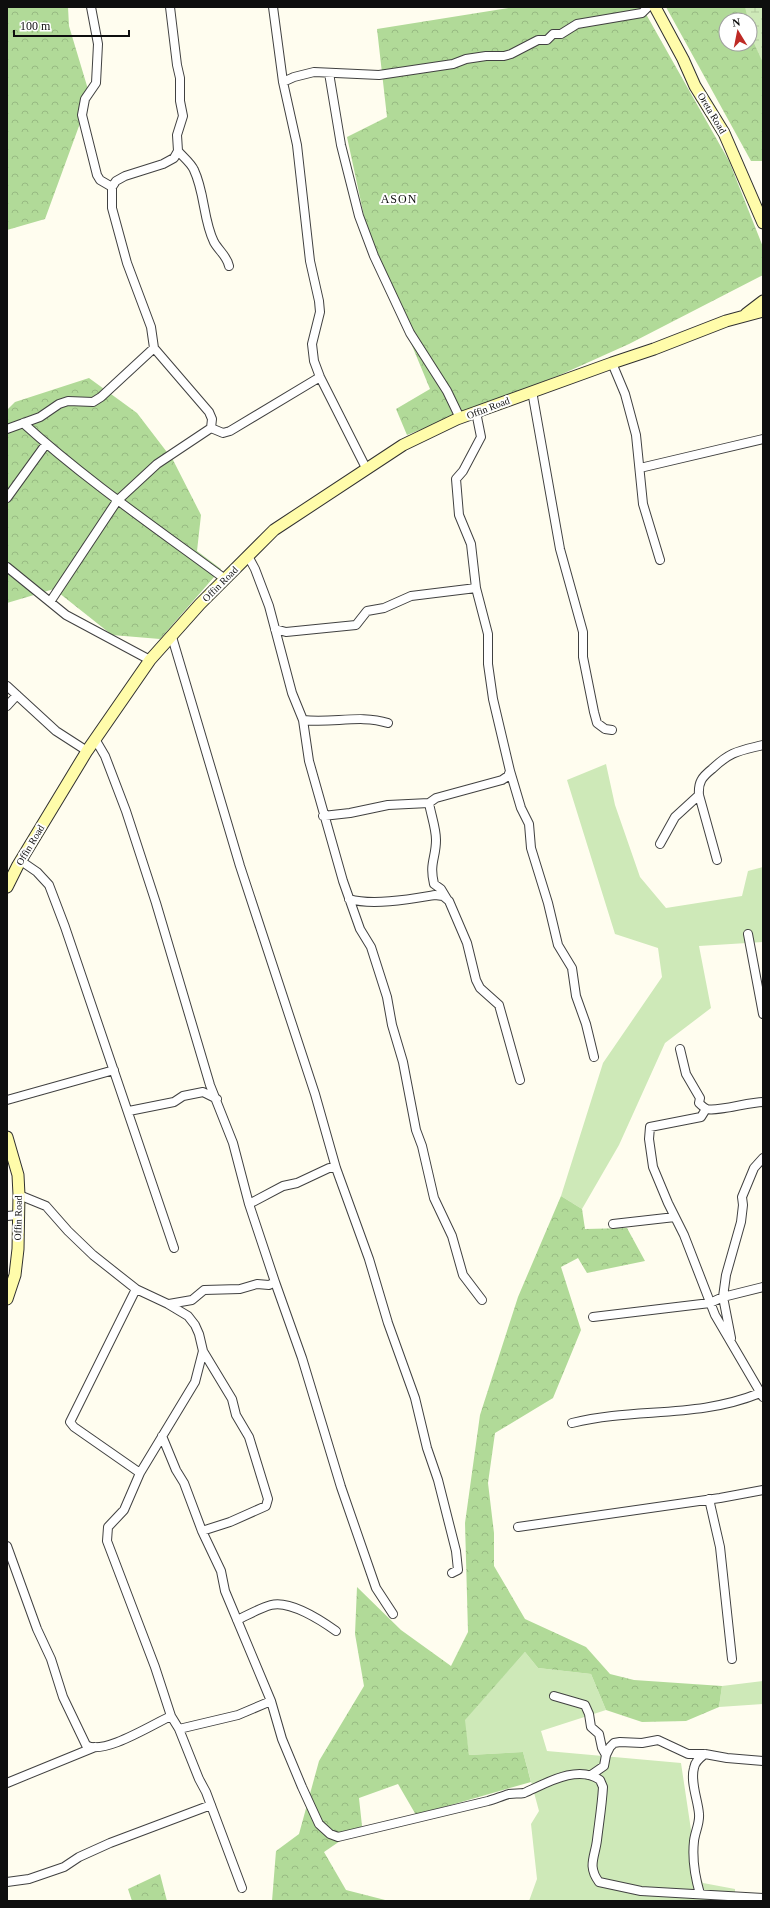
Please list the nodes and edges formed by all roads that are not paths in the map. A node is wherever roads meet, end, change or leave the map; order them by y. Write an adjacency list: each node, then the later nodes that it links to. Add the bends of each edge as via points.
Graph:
1 (92, 7): 9 (street, via 98,44 98,65 96,83 85,99 82,115 97,175 100,180)
2 (170, 7): 8 (street, via 183,116 177,135)
3 (273, 7): 7 (street)
4 (648, 7): 6 (street, via 642,13 577,24 561,34 553,34 547,40 538,40 504,56 466,59 453,64 379,75)
5 (655, 7): 10 (street, Oreta Road, via 695,86 724,134)
6 (329, 73): 7 (street, via 314,72); 20 (street, via 341,145 364,229 410,333 448,391)
7 (283, 82): 17 (street, via 297,145 307,240 319,300 320,312 312,344 314,361)
8 (178, 151): 9 (street, via 174,158 125,176); 11 (street, via 194,169 208,227)
9 (112, 187): 15 (street, via 112,208 127,263 152,326)
10 (763, 223)
11 (229, 266)
12 (763, 301): 14 (street)
13 (763, 311): 14 (street)
14 (744, 315): 16 (street, Offin Road)
15 (154, 348): 21 (street, via 93,402 63,402 40,417); 22 (street, via 209,412 212,419)
16 (612, 363): 18 (street, Offin Road); 27 (street, via 625,394 636,435)
17 (320, 377): 22 (street, via 230,431 223,433); 26 (street)
18 (532, 391): 19 (street, Offin Road); 44 (street, via 560,548 583,632 583,657 594,712 597,723 605,729)
19 (476, 412): 20 (street, Offin Road); 34 (street, via 481,437 456,479 459,515 471,544)
20 (460, 418): 26 (street, Offin Road, via 403,445)
21 (23, 423): 23 (street); 25 (street)
22 (211, 428): 29 (street, via 158,464)
23 (7, 429)
24 (762, 442): 27 (street)
25 (46, 444): 28 (street); 29 (street)
26 (366, 468): 30 (street, Offin Road, via 274,530)
27 (640, 468): 31 (street, via 643,504)
28 (7, 498)
29 (117, 500): 33 (street); 35 (street)
30 (248, 556): 33 (street, Offin Road); 36 (street, via 255,569)
31 (660, 560)
32 (7, 567): 35 (street)
33 (225, 579): 37 (street, Offin Road)
34 (476, 588): 36 (street, via 404,598 384,608 367,611 356,625 286,632); 48 (street, via 488,634 488,664 493,699)
35 (50, 602): 38 (street, via 87,628)
36 (275, 629): 42 (street, via 292,693)
37 (172, 636): 38 (street, Offin Road); 71 (street, via 240,866 315,1094)
38 (150, 660): 45 (street, Offin Road)
39 (7, 686): 40 (street)
40 (18, 695): 41 (street); 47 (street, via 56,731)
41 (7, 706)
42 (303, 720): 43 (street, via 315,722 351,719); 51 (street, via 309,761)
43 (388, 723)
44 (612, 730)
45 (95, 739): 47 (street, Offin Road); 64 (street, via 105,756 126,811)
46 (763, 745): 49 (street, via 726,756 701,778)
47 (87, 751): 54 (street, Offin Road)
48 (510, 771): 50 (street, via 502,780 436,798); 61 (street, via 521,808 530,824 531,848 558,945 572,968 576,996)
49 (699, 795): 52 (street, via 675,817); 53 (street)
50 (428, 803): 51 (street, via 388,805); 57 (street, via 436,840 432,877 434,884)
51 (324, 816): 56 (street)
52 (660, 844)
53 (717, 860)
54 (20, 861): 55 (street, Offin Road); 62 (street, via 37,872 49,885)
55 (7, 887)
56 (349, 898): 57 (street, via 372,902 435,895); 83 (street, via 360,930 371,947 387,997 394,1033 404,1062 416,1130 434,1198 452,1236 463,1275)
57 (448, 900): 63 (street, via 467,943 476,980 480,988 499,1005)
58 (748, 934): 59 (street)
59 (763, 1014)
60 (680, 1049): 67 (street, via 686,1074 700,1098 699,1103)
61 (594, 1057)
62 (114, 1070): 65 (street); 68 (street)
63 (520, 1080)
64 (216, 1099): 68 (street, via 203,1092 183,1096 174,1102); 73 (street, via 233,1143)
65 (7, 1100)
66 (763, 1102): 67 (street)
67 (706, 1109): 75 (street, via 701,1117 650,1127 653,1167)
68 (128, 1111): 77 (street)
69 (7, 1137): 72 (street, Offin Road, via 18,1175)
70 (763, 1158): 81 (street, via 754,1168 742,1197 744,1205 741,1222 729,1261)
71 (336, 1168): 73 (street, via 329,1168 297,1183 283,1186); 98 (street, via 415,1398 458,1563 458,1570)
72 (19, 1195): 74 (street, Offin Road); 80 (street, via 46,1206 93,1256)
73 (249, 1204): 78 (street)
74 (13, 1215): 82 (street, Offin Road, via 18,1248 15,1276)
75 (675, 1217): 76 (street); 84 (street)
76 (613, 1224)
77 (174, 1248)
78 (276, 1282): 85 (street, via 240,1289 204,1290 192,1300); 99 (street, via 376,1588)
79 (763, 1287): 81 (street)
80 (136, 1288): 85 (street); 92 (street, via 70,1422)
81 (723, 1298): 84 (street); 87 (street)
82 (7, 1300)
83 (482, 1300)
84 (710, 1303): 86 (street); 87 (street)
85 (168, 1304): 88 (street, via 188,1316 195,1325)
86 (593, 1317)
87 (733, 1346): 89 (street)
88 (203, 1351): 91 (street, via 195,1382); 96 (street, via 232,1399 236,1414 249,1437 268,1499 266,1506)
89 (762, 1395): 90 (street, via 718,1407 670,1413 608,1416)
90 (572, 1423)
91 (162, 1436): 92 (street); 96 (street)
92 (140, 1473): 105 (street, via 124,1510 108,1527 107,1541)
93 (763, 1490): 94 (street)
94 (709, 1499): 95 (street); 102 (street, via 720,1547)
95 (518, 1527)
96 (202, 1531): 100 (street, via 220,1571)
97 (7, 1546): 107 (street, via 63,1697 86,1745)
98 (452, 1573)
99 (393, 1614)
100 (237, 1620): 101 (street, via 279,1604 312,1614); 104 (street)
101 (336, 1631)
102 (732, 1660)
103 (554, 1696): 109 (street, via 585,1705 591,1727 599,1734)
104 (271, 1701): 106 (street, via 238,1715); 111 (street, via 282,1739 316,1817 333,1836 338,1837 488,1802 510,1794 522,1794 551,1780 574,1775)
105 (171, 1716): 106 (street); 107 (street, via 120,1741)
106 (179, 1729): 113 (street)
107 (96, 1747): 112 (street)
108 (705, 1754): 109 (street, via 688,1754 658,1740 652,1740 642,1743 614,1743); 110 (street); 116 (street, via 696,1762 693,1769 699,1817 694,1843 694,1866)
109 (606, 1755): 111 (street, via 604,1766)
110 (763, 1760)
111 (591, 1776): 116 (street, via 600,1780 603,1787 597,1841 592,1856 594,1873 599,1882 641,1891)
112 (7, 1783)
113 (211, 1805): 114 (street, via 110,1843 64,1867 29,1879); 115 (street)
114 (7, 1882)
115 (242, 1888)
116 (700, 1894): 118 (street)
117 (763, 1898): 118 (street)
118 (742, 1899)

